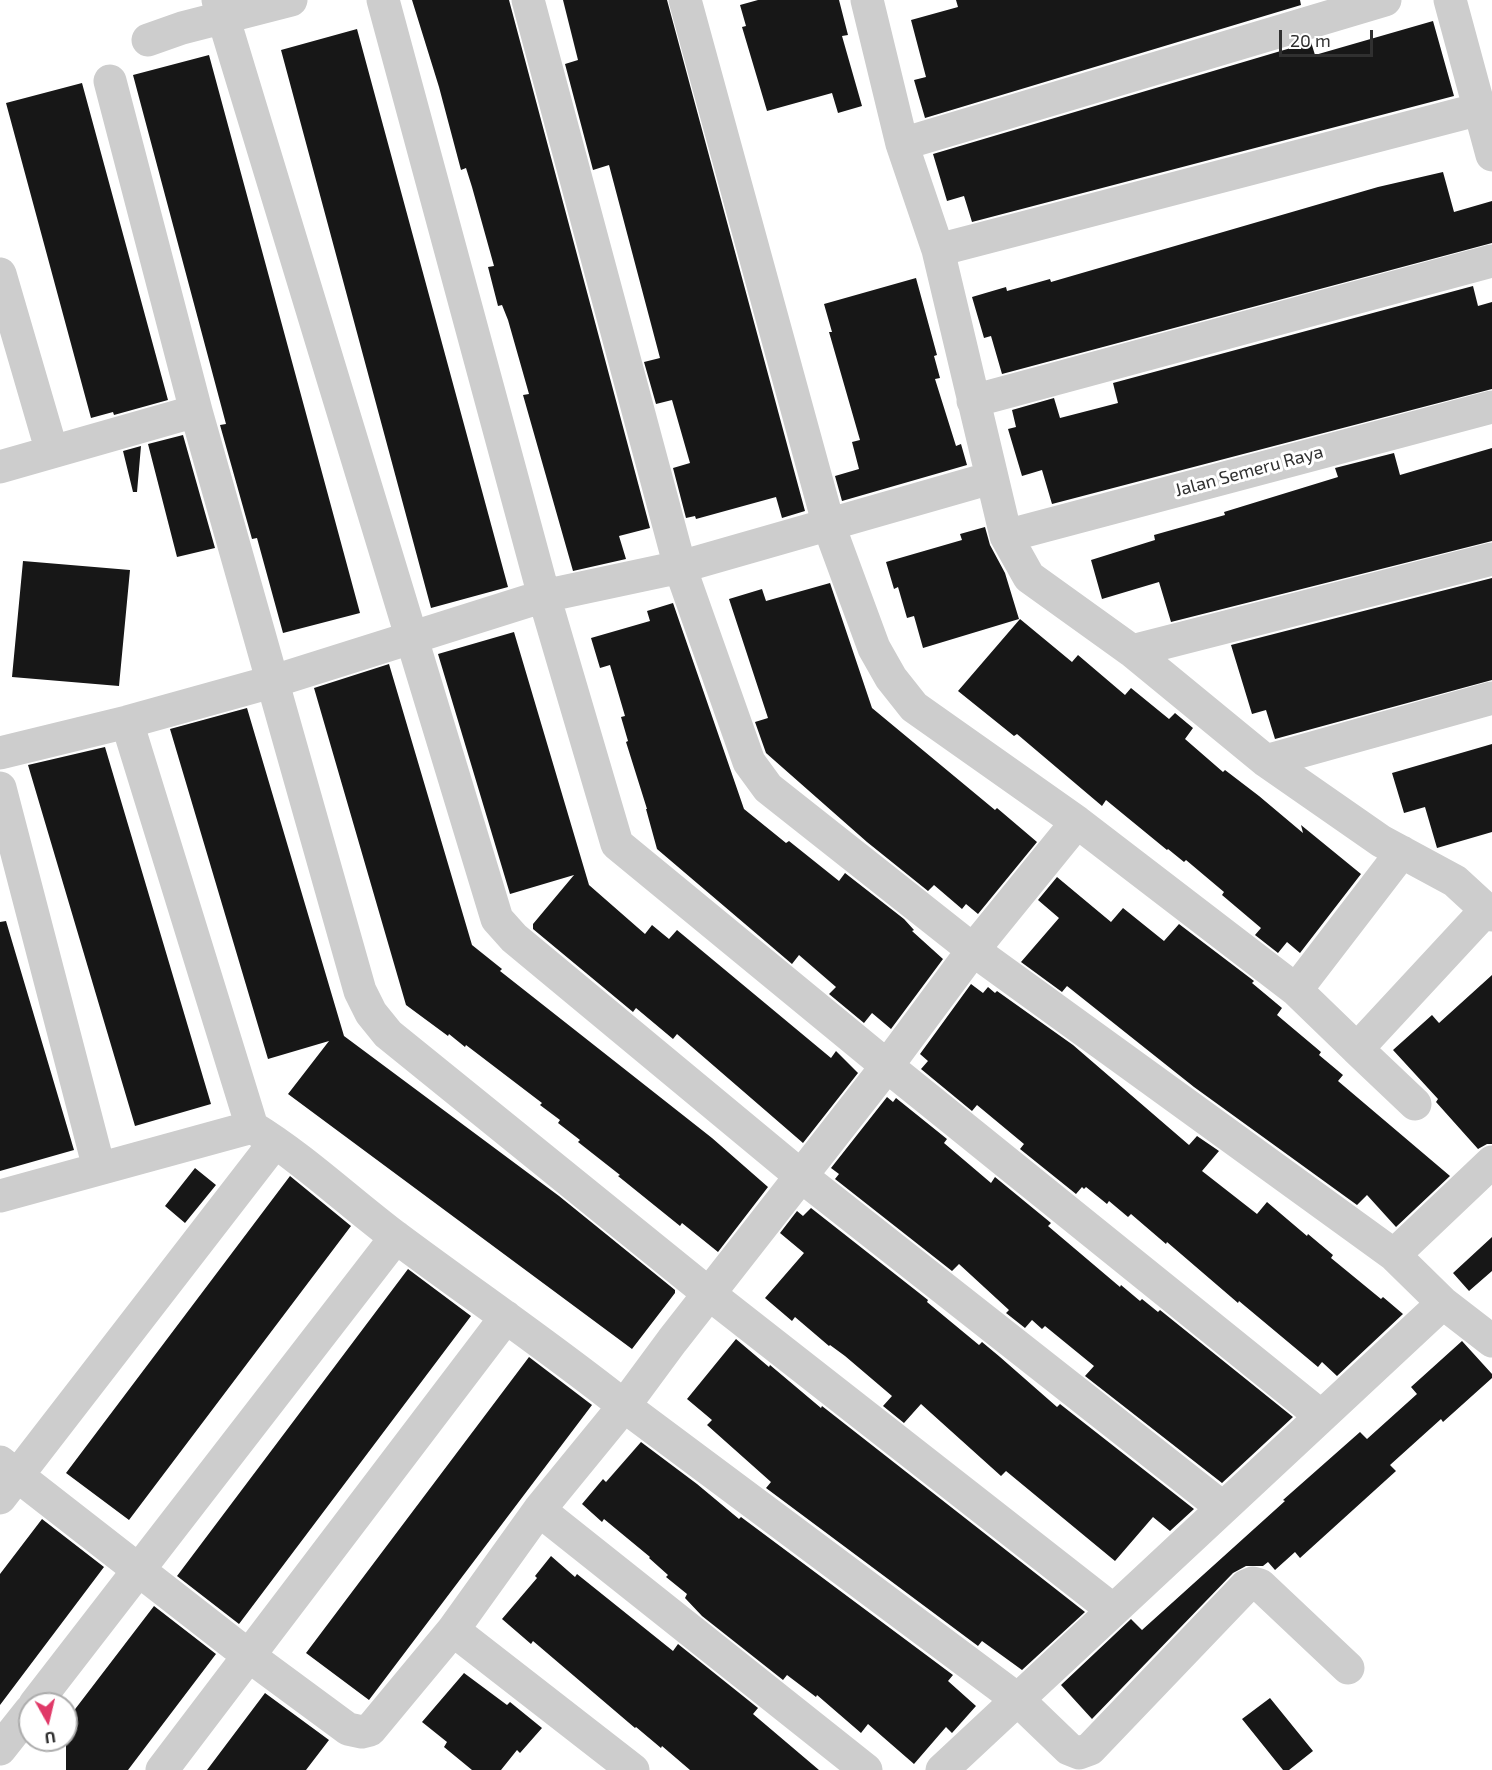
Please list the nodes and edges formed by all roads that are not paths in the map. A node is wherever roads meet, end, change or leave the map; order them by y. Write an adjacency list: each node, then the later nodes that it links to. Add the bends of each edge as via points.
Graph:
1 (291, 0): 8 (street)
2 (382, 0): 27 (street)
3 (528, 0): 26 (street)
4 (686, 0): 23 (street)
5 (867, 0): 12 (street)
6 (1384, 0): 12 (street)
7 (1450, 0): 11 (street)
8 (221, 8): 9 (street); 28 (street)
9 (148, 40)
10 (110, 81): 19 (street)
11 (1480, 109): 13 (street); 14 (street)
12 (902, 144): 14 (street)
13 (1492, 155)
14 (938, 250): 17 (street)
15 (1492, 261): 17 (street)
16 (0, 274): 20 (street)
17 (973, 401): 22 (street)
18 (1492, 407): 24 (street, Jalan Semeru Raya)
19 (196, 411): 20 (street); 30 (street)
20 (52, 452): 21 (street)
21 (0, 467)
22 (991, 478): 23 (street); 24 (street)
23 (829, 526): 26 (street); 36 (street, via 874,648 914,707)
24 (1006, 536): 29 (street, via 1029,578)
25 (1492, 559): 29 (street)
26 (680, 567): 27 (street); 39 (street, via 749,762 768,788)
27 (544, 596): 28 (street); 42 (street, via 617,844)
28 (413, 636): 30 (street); 47 (street, via 488,895 501,926)
29 (1132, 651): 34 (street)
30 (271, 682): 32 (street); 51 (street, via 360,991 371,1013 388,1034)
31 (1492, 698): 34 (street)
32 (127, 722): 33 (street); 44 (street)
33 (0, 753)
34 (1266, 761): 37 (street)
35 (0, 788): 46 (street)
36 (1077, 822): 39 (street); 40 (street)
37 (1402, 852): 38 (street, via 1455,881); 40 (street)
38 (1489, 913): 41 (street)
39 (973, 950): 42 (street); 50 (street)
40 (1296, 990): 41 (street)
41 (1357, 1049): 43 (street)
42 (886, 1066): 47 (street); 56 (street)
43 (1415, 1104)
44 (264, 1135): 46 (street); 49 (street); 57 (street)
45 (1492, 1162): 50 (street)
46 (99, 1168): 48 (street)
47 (801, 1176): 51 (street); 58 (street)
48 (0, 1196)
49 (396, 1237): 53 (street); 60 (street)
50 (1394, 1255): 52 (street)
51 (708, 1293): 55 (street); 61 (street)
52 (1443, 1303): 54 (street); 56 (street)
53 (506, 1317): 55 (street); 63 (street)
54 (1492, 1341)
55 (624, 1406): 59 (street); 66 (street)
56 (1321, 1416): 58 (street)
57 (6, 1478): 60 (street)
58 (1223, 1508): 61 (street)
59 (539, 1510): 62 (street); 71 (street)
60 (139, 1571): 63 (street); 65 (street)
61 (1113, 1610): 66 (street)
62 (453, 1630): 63 (street, via 375,1725 362,1732 348,1730); 70 (street)
63 (249, 1656): 69 (street)
64 (1348, 1668): 66 (street, via 1260,1585 1253,1583 1090,1749 1079,1753 1069,1749)
65 (44, 1692)
66 (1017, 1699): 72 (street)
67 (18, 1726): 68 (street)
68 (0, 1749)
69 (162, 1770)
70 (633, 1770)
71 (866, 1770)
72 (942, 1770)

